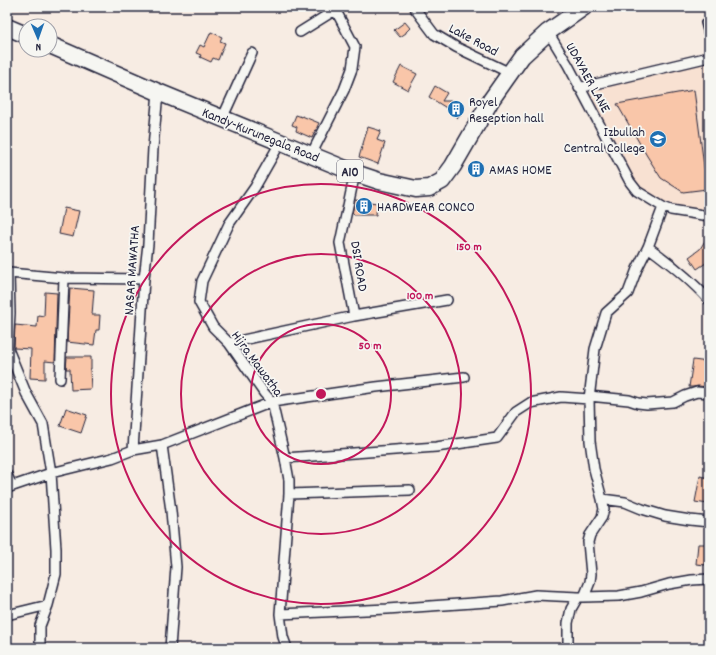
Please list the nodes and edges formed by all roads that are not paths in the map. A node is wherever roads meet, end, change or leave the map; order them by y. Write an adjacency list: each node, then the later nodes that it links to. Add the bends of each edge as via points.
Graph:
1 (584, 7): 8 (highway, Kandy-Kurunegala Road / A10)
2 (336, 8): 7 (street); 18 (street, via 355,47 352,69)
3 (417, 8): 13 (street, Lake Road, via 434,34)
4 (704, 23): 9 (lane)
5 (7, 26): 6 (highway)
6 (18, 31)
7 (300, 32)
8 (548, 32): 13 (highway, Kandy-Kurunegala Road / A10, via 522,56); 14 (street, UDAYAER LANE)
9 (709, 42)
10 (58, 48): 15 (highway, Kandy-Kurunegala Road / A10)
11 (252, 54): 16 (street)
12 (709, 57): 14 (street)
13 (510, 73): 19 (highway, Kandy-Kurunegala Road / A10, via 490,100 442,181 429,188 416,189)
14 (579, 88): 20 (street, UDAYAER LANE, via 630,182 637,190)
15 (158, 92): 16 (highway, Kandy-Kurunegala Road / A10); 25 (street, NASAR MAWATHA)
16 (222, 119): 17 (highway, Kandy-Kurunegala Road / A10)
17 (280, 142): 18 (highway, Kandy-Kurunegala Road / A10); 29 (street, Hijra Mawatha, via 255,187 229,224 202,281 199,302 213,327)
18 (312, 155): 19 (highway, Kandy-Kurunegala Road / A10)
19 (355, 173): 28 (street, DSI ROAD, via 340,243)
20 (664, 207): 21 (street, UDAYAER LANE); 22 (street)
21 (709, 216)
22 (648, 247): 27 (street, via 670,263); 33 (street, via 628,293 606,313 595,350)
23 (8, 272): 24 (street); 38 (street, via 8,349 26,393 43,424)
24 (64, 278): 25 (street); 31 (street)
25 (144, 279): 36 (street, NASAR MAWATHA)
26 (447, 300): 28 (street)
27 (709, 300)
28 (354, 316): 29 (street)
29 (229, 343): 34 (street, Hijra Mawatha)
30 (464, 377): 34 (street)
31 (60, 379)
32 (709, 393): 33 (street, via 697,392 673,402 647,404 629,400)
33 (589, 398): 37 (street, via 561,397 530,403 516,412 497,438 436,447); 43 (street, via 590,447)
34 (272, 402): 35 (street); 37 (street, Hijra Mawatha)
35 (162, 445): 36 (street); 51 (street, via 176,567)
36 (133, 450): 38 (street, via 112,458)
37 (285, 458): 42 (street, Hijra Mawatha)
38 (51, 473): 40 (street); 47 (street, via 56,574)
39 (7, 475): 40 (street)
40 (9, 487)
41 (410, 490): 42 (street)
42 (289, 494): 48 (street, Hijra Mawatha)
43 (602, 499): 44 (street, via 624,502 666,516); 46 (street, via 602,517 588,542 590,582)
44 (709, 522)
45 (709, 579): 46 (street, via 692,580 619,596)
46 (581, 597): 48 (street, via 536,595 502,601); 53 (street, via 571,609)
47 (48, 605): 49 (street); 50 (street, via 40,626)
48 (280, 614): 52 (street, Hijra Mawatha)
49 (7, 615)
50 (40, 648)
51 (170, 648)
52 (287, 648)
53 (568, 648)

